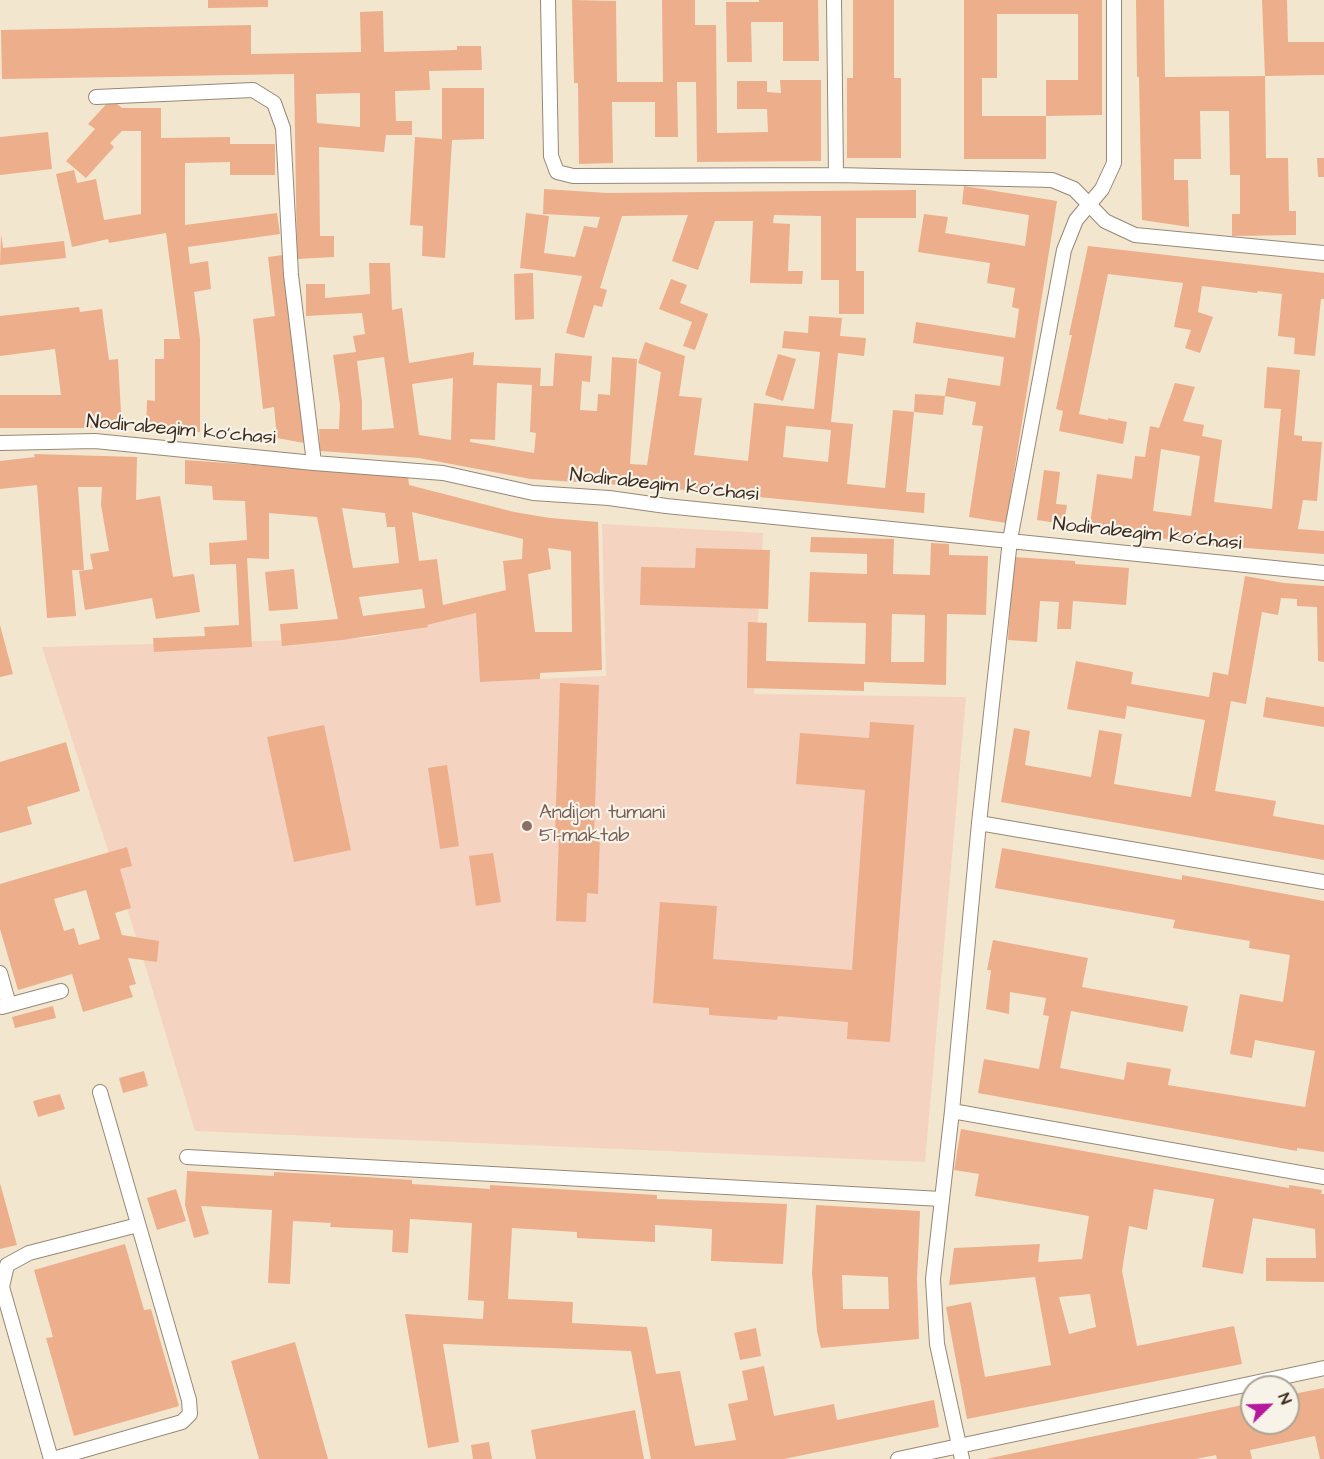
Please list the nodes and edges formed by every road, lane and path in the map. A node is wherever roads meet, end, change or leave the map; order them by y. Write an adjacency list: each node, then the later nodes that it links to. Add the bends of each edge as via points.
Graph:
1 (548, 0): 5 (lane, via 551,156 557,172 573,176)
2 (834, 0): 5 (lane)
3 (1114, 0): 6 (lane, via 1114,163 1102,189)
4 (96, 97): 9 (lane, via 253,90 274,103 283,128 291,275)
5 (836, 176): 6 (lane, via 1052,180 1074,189)
6 (1089, 204): 7 (lane, via 1105,221 1135,235); 10 (lane, via 1076,220 1064,250)
7 (1324, 254)
8 (0, 443): 9 (lane, Nodirabegim ko'chasi, via 95,441)
9 (314, 463): 10 (lane, Nodirabegim ko'chasi, via 442,473 533,493)
10 (1010, 540): 11 (lane, Nodirabegim ko'chasi); 12 (lane)
11 (1324, 573)
12 (979, 823): 13 (lane); 18 (lane)
13 (1324, 882)
14 (0, 973): 16 (lane)
15 (61, 990): 16 (lane)
16 (4, 1006)
17 (100, 1092): 22 (lane)
18 (952, 1111): 20 (lane); 21 (lane)
19 (187, 1157): 21 (lane)
20 (1324, 1177)
21 (941, 1199): 24 (lane, via 933,1280 936,1322)
22 (138, 1225): 25 (lane, via 29,1253 7,1265 2,1287); 25 (lane, via 190,1414 182,1422)
23 (1324, 1368): 24 (lane)
24 (961, 1453): 26 (lane)
25 (52, 1459)
26 (898, 1459)

